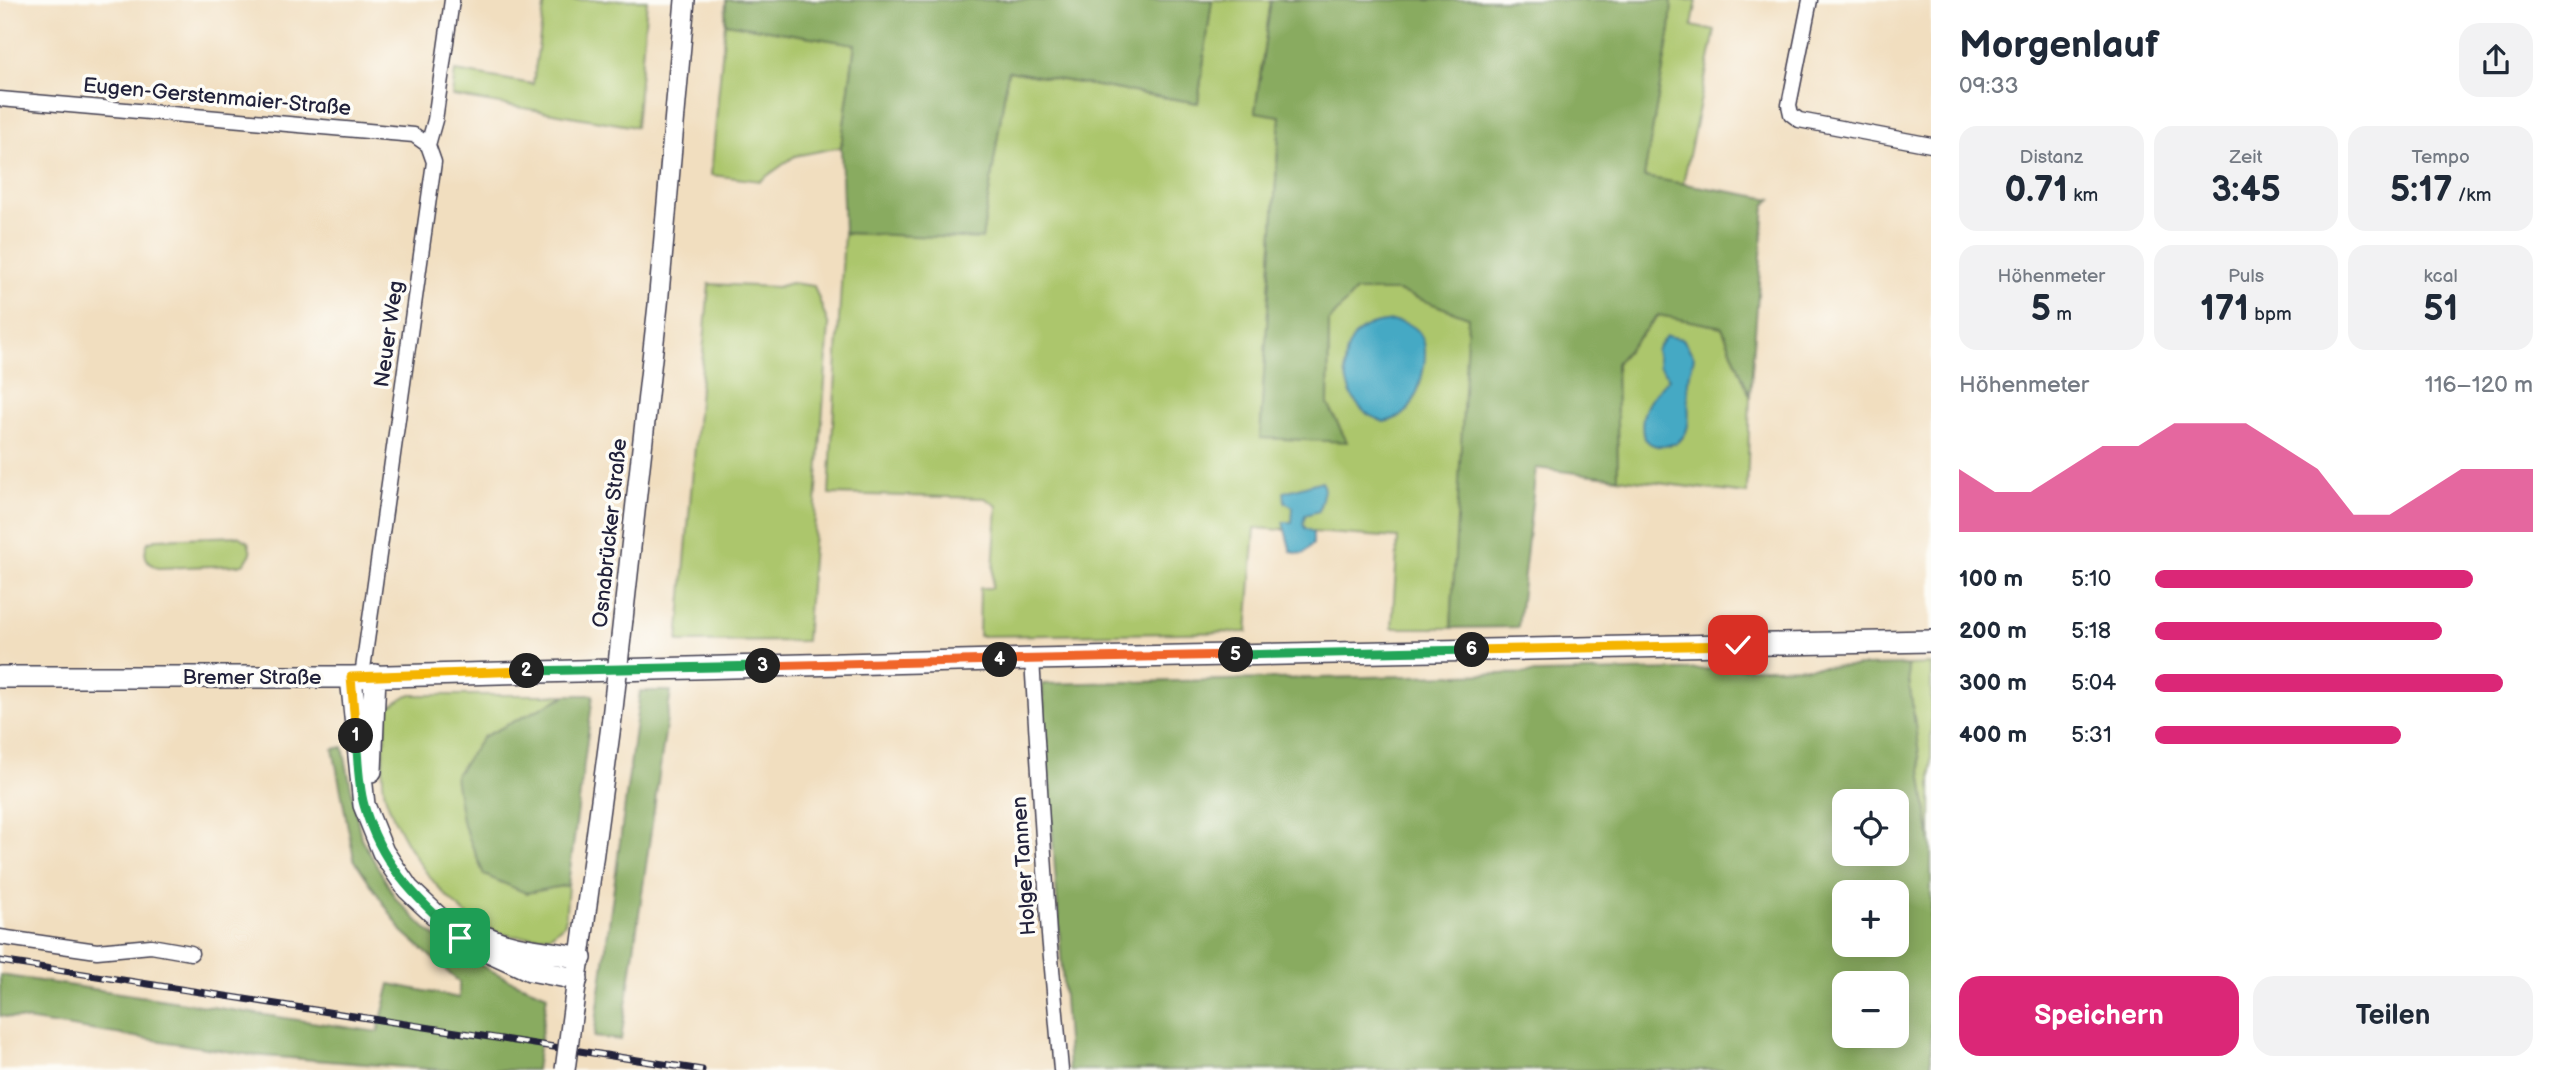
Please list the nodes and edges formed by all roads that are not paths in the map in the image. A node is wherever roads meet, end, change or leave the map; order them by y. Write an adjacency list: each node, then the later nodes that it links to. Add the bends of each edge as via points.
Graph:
1 (452, 0): 5 (street, Neuer Weg, via 436,120)
2 (685, 0): 13 (main road, Osnabrücker Straße, bridge, via 658,305)
3 (1810, 0): 6 (street, via 1791,114 1799,120)
4 (0, 99): 5 (street, Eugen-Gerstenmaier-Straße, via 414,135)
5 (428, 145): 9 (street, Neuer Weg, via 434,162)
6 (1931, 145)
7 (1931, 641): 8 (main road, Bremer Straße)
8 (1032, 659): 9 (main road, Bremer Straße); 15 (street, Holger Tannen)
9 (362, 676): 10 (main road, Bremer Straße); 13 (main road, via 373,803 392,846 416,881 463,925 506,946 552,951)
10 (0, 677)
11 (0, 937): 12 (street, via 97,951 151,946)
12 (191, 953)
13 (579, 968): 14 (main road, Osnabrücker Straße, bridge)
14 (565, 1070)
15 (1061, 1070)

